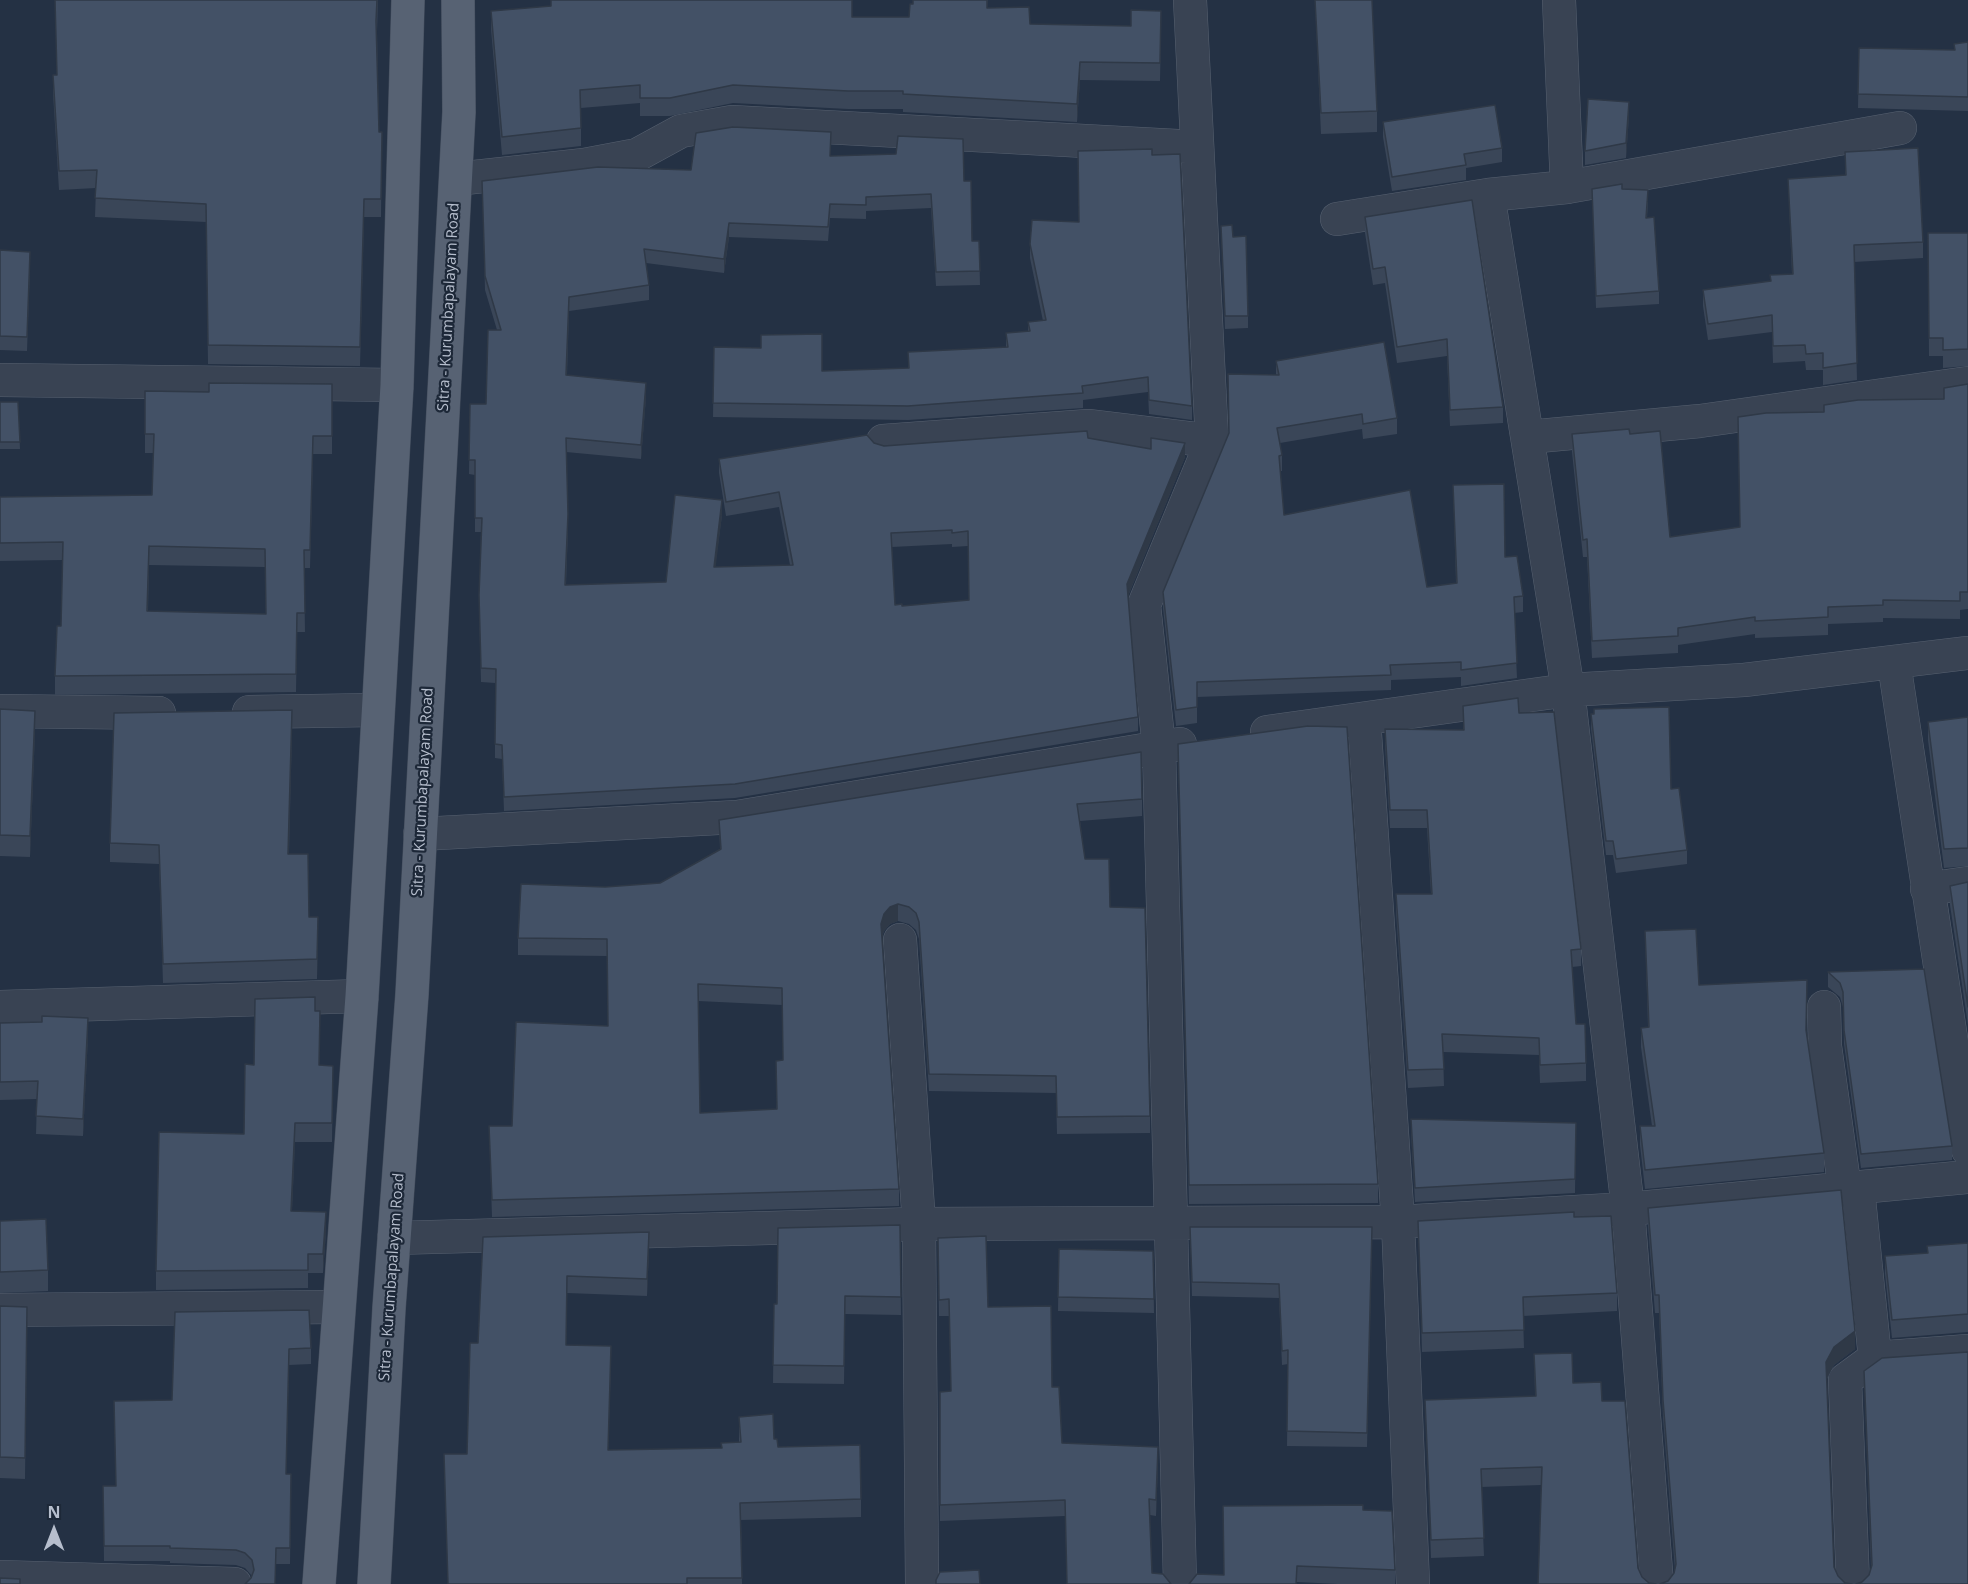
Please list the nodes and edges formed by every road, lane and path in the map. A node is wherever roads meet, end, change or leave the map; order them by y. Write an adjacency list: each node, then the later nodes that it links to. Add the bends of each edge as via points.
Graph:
1 (408, 0): 13 (main road)
2 (458, 0): 7 (main road, Sitra - Kurumbapalayam Road)
3 (1190, 0): 6 (street)
4 (1558, 0): 8 (street)
5 (1900, 128): 8 (street)
6 (1196, 147): 7 (street, via 732,122 681,131 637,155 584,165); 16 (street)
7 (456, 178): 28 (main road, Sitra - Kurumbapalayam Road)
8 (1567, 187): 9 (street)
9 (1488, 195): 10 (street); 14 (street)
10 (1337, 219)
11 (0, 380): 13 (street)
12 (1968, 383): 14 (street, via 1700,421)
13 (397, 385): 20 (main road)
14 (1528, 437): 19 (street)
15 (883, 441): 16 (street, via 1088,426)
16 (1212, 441): 27 (street, via 1144,606)
17 (1968, 653): 18 (street)
18 (1893, 663): 19 (street, via 1744,680); 30 (street)
19 (1568, 690): 24 (street); 38 (street)
20 (376, 710): 23 (street); 32 (main road)
21 (0, 711): 22 (street)
22 (187, 712)
23 (223, 712)
24 (1364, 719): 25 (street); 40 (street)
25 (1239, 736)
26 (1205, 741): 27 (street)
27 (1159, 747): 28 (street, via 737,817); 39 (street)
28 (420, 834): 42 (main road, Sitra - Kurumbapalayam Road)
29 (1968, 883): 30 (street)
30 (1927, 890): 35 (street)
31 (900, 940): 41 (street)
32 (362, 996): 33 (street); 43 (main road)
33 (0, 1007)
34 (1824, 1007): 37 (street, via 1825,1046)
35 (1968, 1150)
36 (1968, 1177): 37 (street)
37 (1851, 1190): 38 (street); 46 (street)
38 (1628, 1209): 40 (street); 54 (street)
39 (1172, 1222): 40 (street); 41 (street); 52 (street)
40 (1398, 1222): 53 (street)
41 (919, 1224): 42 (street); 51 (street)
42 (394, 1238): 50 (main road, Sitra - Kurumbapalayam Road)
43 (337, 1307): 44 (street); 49 (main road)
44 (0, 1310)
45 (1968, 1351): 46 (street)
46 (1875, 1358): 55 (street, via 1845,1380)
47 (0, 1577): 48 (street)
48 (235, 1584)
49 (319, 1584)
50 (374, 1584)
51 (922, 1584)
52 (1180, 1584)
53 (1413, 1584)
54 (1657, 1584)
55 (1853, 1584)

